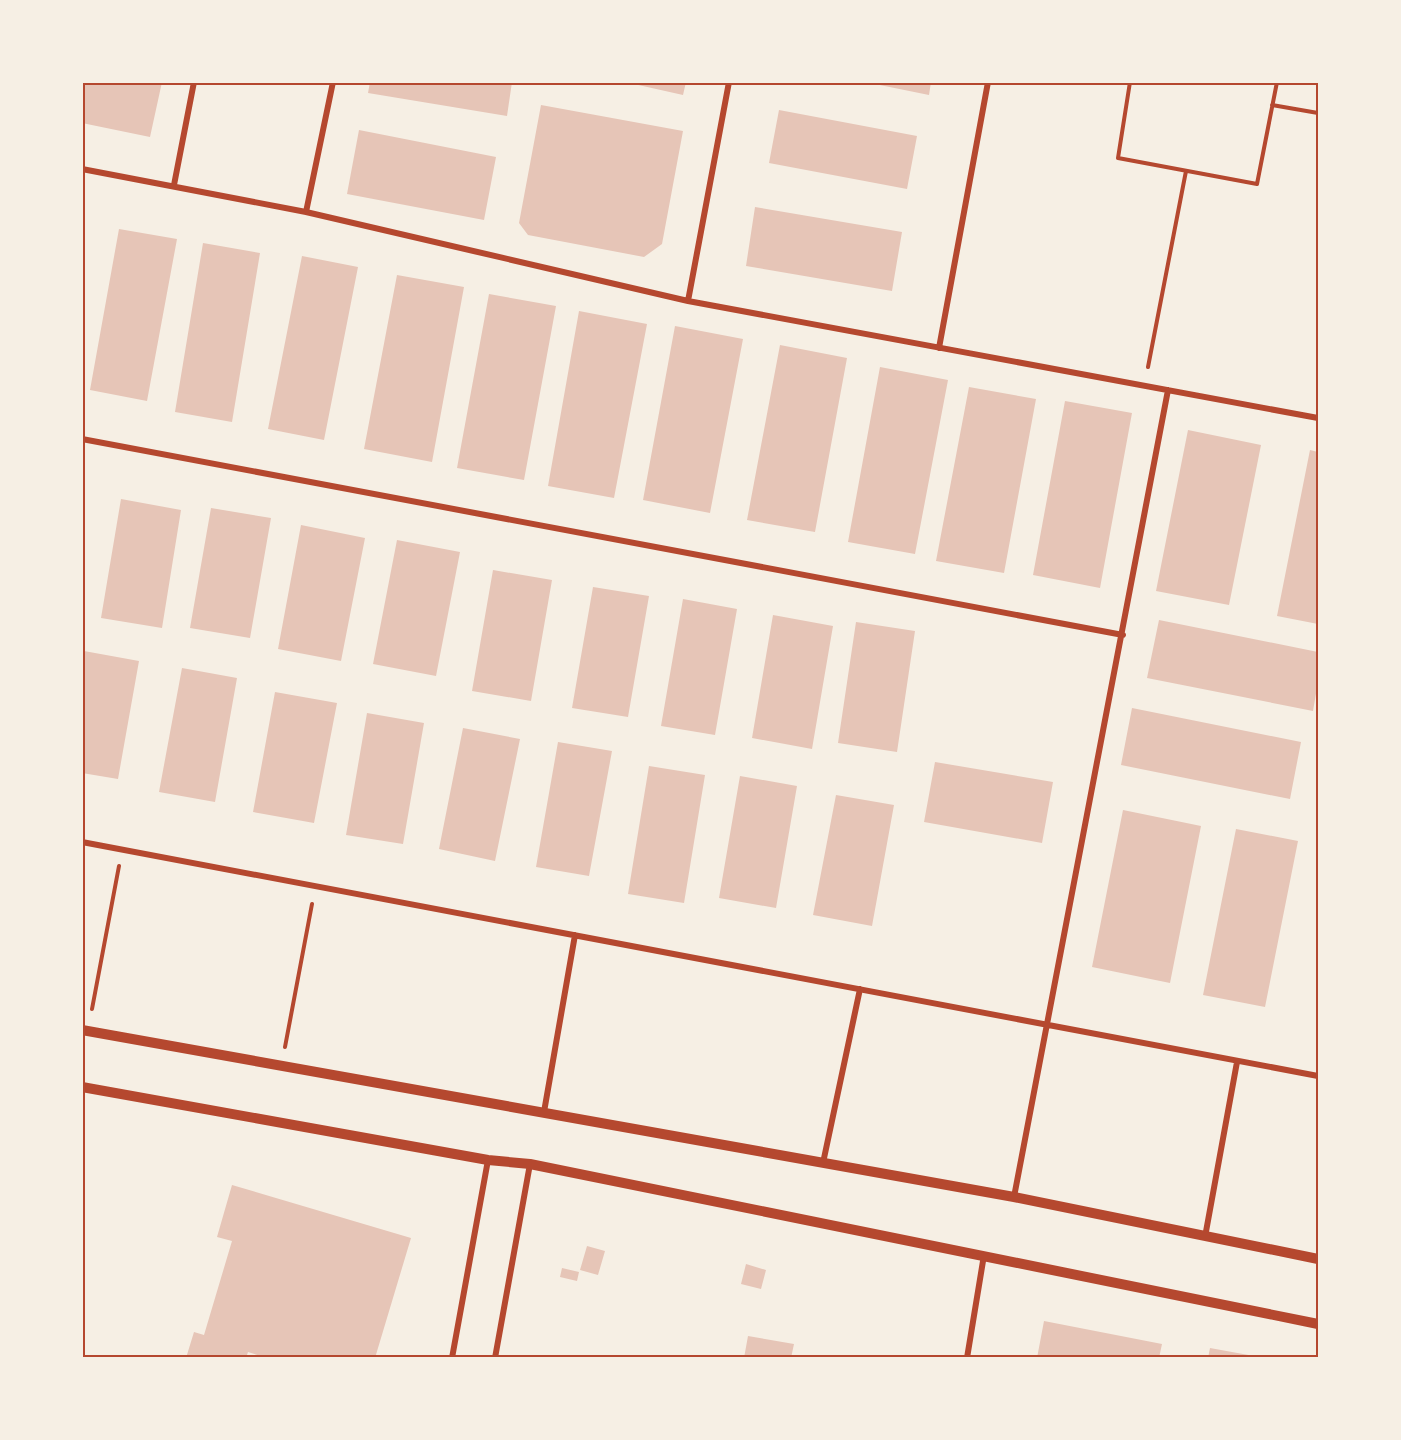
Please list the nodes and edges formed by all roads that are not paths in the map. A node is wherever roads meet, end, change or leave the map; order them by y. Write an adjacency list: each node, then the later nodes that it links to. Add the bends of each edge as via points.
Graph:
1 (194, 82): 6 (street)
2 (333, 82): 7 (street)
3 (729, 82): 8 (street)
4 (988, 82): 9 (street)
5 (82, 170): 6 (street)
6 (174, 185): 7 (street)
7 (306, 212): 8 (street)
8 (688, 301): 9 (street)
9 (939, 348): 10 (street)
10 (1168, 390): 11 (street); 13 (street)
11 (1318, 418)
12 (82, 440): 13 (street)
13 (1123, 635): 17 (street)
14 (82, 842): 15 (street)
15 (575, 935): 16 (street); 22 (street)
16 (860, 989): 17 (street); 24 (street)
17 (1047, 1024): 19 (street); 26 (street)
18 (85, 1030): 22 (street)
19 (1237, 1062): 20 (street); 27 (street)
20 (1318, 1076)
21 (82, 1087): 23 (street)
22 (544, 1112): 24 (street)
23 (488, 1160): 25 (street); 31 (street)
24 (823, 1163): 26 (street)
25 (530, 1164): 28 (street); 32 (street)
26 (1014, 1197): 27 (street)
27 (1205, 1237): 29 (street)
28 (984, 1255): 30 (street); 33 (street)
29 (1318, 1259)
30 (1318, 1324)
31 (452, 1358)
32 (495, 1358)
33 (967, 1358)

